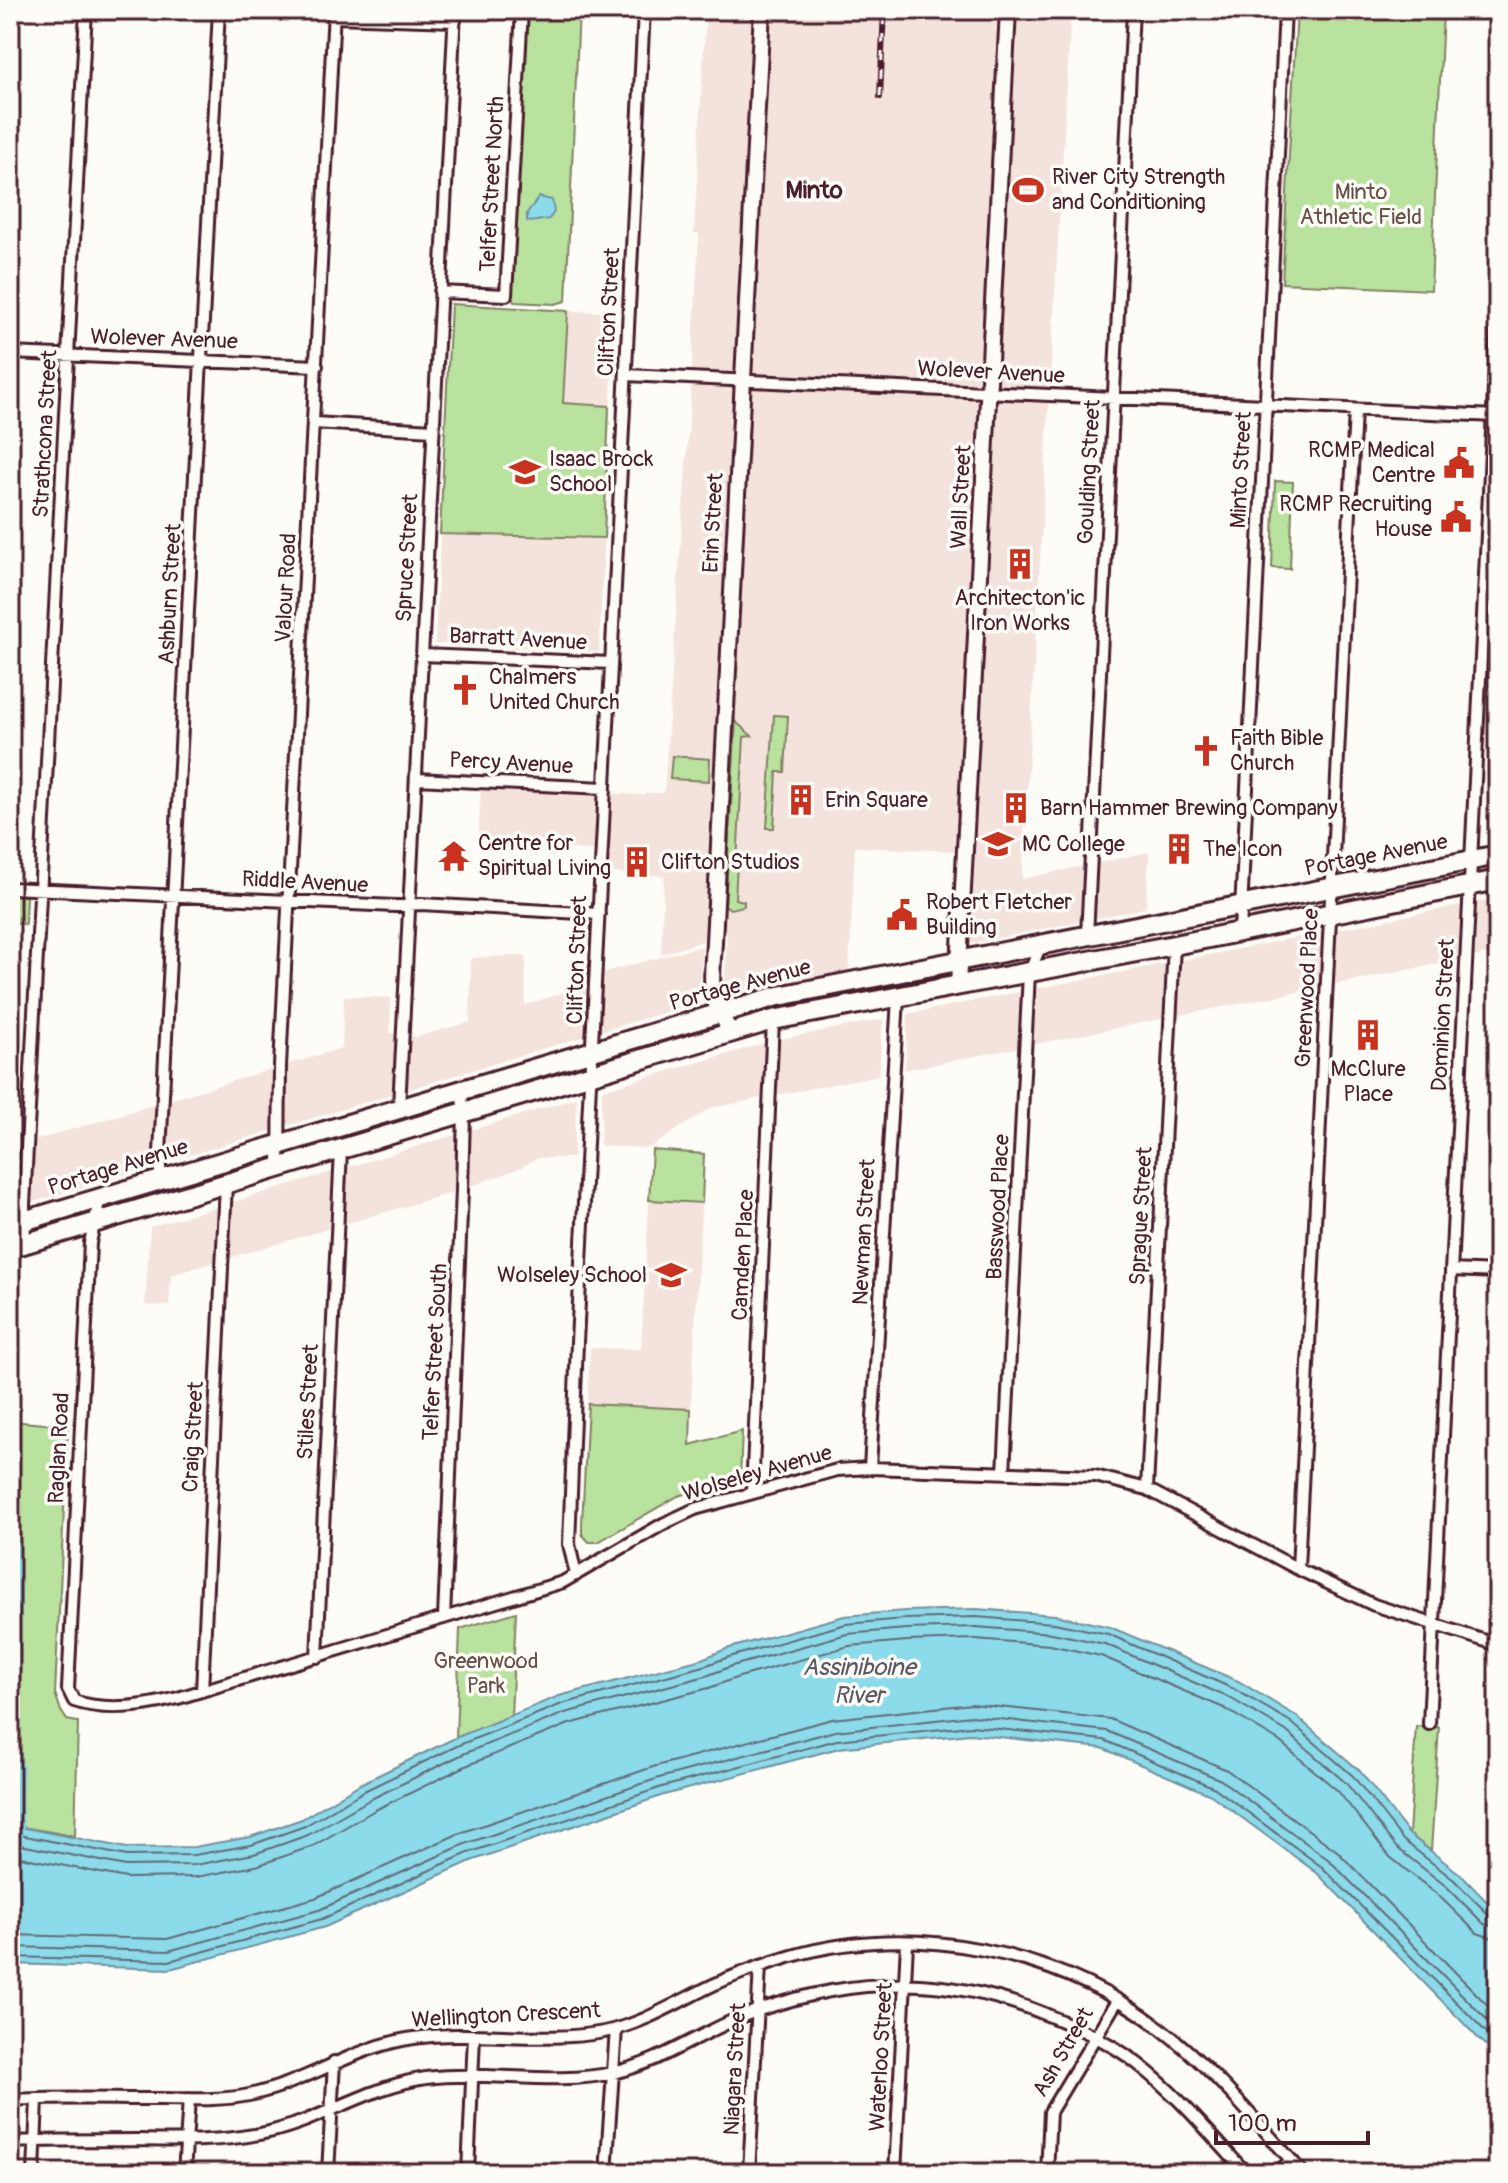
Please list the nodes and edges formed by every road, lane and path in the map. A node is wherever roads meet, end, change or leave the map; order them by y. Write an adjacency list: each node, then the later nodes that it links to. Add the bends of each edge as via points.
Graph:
1 (86, 10): 14 (street, Strathcona Street)
2 (219, 10): 15 (street, Ashburn Street)
3 (522, 10): 11 (street, Telfer Street North, via 506,295)
4 (644, 10): 17 (street, Clifton Street)
5 (762, 10): 18 (main road, Erin Street)
6 (1008, 10): 19 (main road, Wall Street)
7 (1133, 10): 20 (street, Goulding Street)
8 (1285, 10): 21 (street, Minto Street)
9 (334, 14): 10 (street); 16 (street, Valour Road)
10 (455, 15): 11 (street, Spruce Street)
11 (440, 292): 25 (street, Spruce Street)
12 (1498, 308): 23 (street, Dominion Street)
13 (10, 353): 14 (street, Wolever Avenue)
14 (70, 355): 15 (street, Wolever Avenue); 36 (street, Strathcona Street)
15 (202, 361): 16 (street, Wolever Avenue); 37 (street, Ashburn Street)
16 (317, 366): 24 (street, Valour Road)
17 (626, 375): 18 (street, Wolever Avenue); 27 (street, Clifton Street)
18 (742, 380): 19 (street, Wolever Avenue); 51 (main road, Erin Street, via 714,942 712,999)
19 (988, 392): 20 (street, Wolever Avenue); 47 (main road, Wall Street)
20 (1113, 398): 21 (street, Wolever Avenue); 44 (street, Goulding Street)
21 (1264, 405): 22 (street, Wolever Avenue); 40 (street, Minto Street)
22 (1355, 410): 23 (street, Wolever Avenue); 35 (street, Greenwood Place)
23 (1495, 416): 31 (street, Dominion Street)
24 (314, 423): 25 (street); 38 (street, Valour Road)
25 (433, 430): 26 (street, Spruce Street)
26 (422, 655): 27 (street, Barratt Avenue); 28 (street, Spruce Street)
27 (611, 663): 29 (street, Clifton Street)
28 (416, 779): 29 (street, Percy Avenue); 39 (street, Spruce Street)
29 (605, 788): 42 (street, Clifton Street)
30 (1498, 855): 31 (highway, Portage Avenue)
31 (1471, 861): 33 (street, Dominion Street); 35 (highway, Portage Avenue)
32 (1498, 880): 33 (highway, Portage Avenue)
33 (1469, 885): 41 (highway, Portage Avenue); 68 (street, Dominion Street)
34 (10, 888): 36 (street, Riddle Avenue)
35 (1332, 888): 40 (highway, Portage Avenue); 41 (street, Greenwood Place)
36 (40, 890): 37 (street, Riddle Avenue); 65 (street, Strathcona Street)
37 (175, 896): 38 (street, Riddle Avenue); 62 (street, Ashburn Street)
38 (290, 901): 39 (street, Riddle Avenue); 59 (street, Valour Road)
39 (408, 905): 42 (street, Riddle Avenue); 57 (street, Spruce Street)
40 (1241, 906): 43 (street, Minto Street); 44 (highway, Portage Avenue)
41 (1331, 912): 43 (highway, Portage Avenue); 74 (street, Greenwood Place)
42 (599, 914): 54 (street, Clifton Street)
43 (1240, 932): 46 (highway, Portage Avenue)
44 (1087, 936): 45 (highway, Portage Avenue)
45 (1041, 945): 47 (highway, Portage Avenue); 48 (street, Basswood Place)
46 (1174, 945): 48 (highway, Portage Avenue); 72 (street, Sprague Street)
47 (959, 962): 49 (main road, Wall Street); 51 (highway, Portage Avenue, via 774,997)
48 (1029, 973): 49 (highway, Portage Avenue); 71 (street, Basswood Place)
49 (958, 986): 50 (highway, Portage Avenue)
50 (898, 998): 52 (highway, Portage Avenue); 70 (street, Newman Street)
51 (718, 1014): 53 (main road); 54 (highway, Portage Avenue)
52 (773, 1020): 53 (highway, Portage Avenue); 73 (street, Camden Place)
53 (732, 1032): 55 (highway, Portage Avenue)
54 (593, 1051): 55 (street, Clifton Street); 56 (highway, Portage Avenue)
55 (591, 1075): 58 (highway, Portage Avenue); 75 (street, Clifton Street, via 569,1544)
56 (461, 1089): 57 (highway, Portage Avenue); 58 (street, Telfer Street South)
57 (399, 1107): 59 (highway, Portage Avenue)
58 (464, 1113): 60 (highway, Portage Avenue); 76 (street, Telfer Street South)
59 (278, 1145): 61 (street, Valour Road); 62 (highway, Portage Avenue)
60 (341, 1150): 61 (highway, Portage Avenue); 79 (street, Stiles Street)
61 (279, 1168): 63 (highway, Portage Avenue)
62 (160, 1180): 64 (highway, Portage Avenue)
63 (226, 1184): 66 (highway, Portage Avenue); 80 (street, Craig Street)
64 (100, 1197): 65 (highway, Portage Avenue); 66 (street, Raglan Road)
65 (17, 1222): 67 (street, Strathcona Street)
66 (95, 1223): 67 (highway, Portage Avenue); 81 (street, Raglan Road, via 73,1558 68,1689)
67 (18, 1246)
68 (1451, 1270): 69 (street); 77 (street, Dominion Street)
69 (1498, 1272)
70 (870, 1468): 71 (street, Wolseley Avenue); 73 (street, Wolseley Avenue, via 837,1470)
71 (1004, 1473): 72 (street, Wolseley Avenue, via 1095,1476)
72 (1147, 1489): 74 (street, Wolseley Avenue)
73 (752, 1493): 75 (street, Wolseley Avenue, via 684,1513)
74 (1298, 1569): 77 (street, Wolseley Avenue, via 1374,1605)
75 (576, 1575): 76 (street, Wolseley Avenue)
76 (444, 1618): 79 (street, Wolseley Avenue)
77 (1433, 1625): 78 (street, Wolseley Avenue); 82 (street, Dominion Street)
78 (1498, 1645)
79 (317, 1657): 80 (street, Wolseley Avenue)
80 (202, 1691): 81 (street, Wolseley Avenue, via 142,1705)
81 (74, 1701)
82 (1429, 1724)
83 (907, 1943): 84 (street, Wellington Crescent, via 834,1948); 85 (street, Waterloo Street); 86 (street, Wellington Crescent, via 945,1944 1034,1963)
84 (760, 1966): 87 (street, Niagara Street); 88 (street, Wellington Crescent)
85 (905, 1983): 87 (street, via 833,1990); 89 (street, via 966,1989 1010,2001); 108 (street, Waterloo Street)
86 (1117, 2001): 89 (street, Ash Street); 101 (street, Wellington Crescent, via 1204,2065)
87 (758, 2010): 92 (street, via 656,2060); 107 (street, Niagara Street)
88 (616, 2029): 90 (street, Wellington Crescent, via 565,2037); 92 (street)
89 (1095, 2035): 109 (street, Ash Street, via 1050,2112); 110 (street, via 1177,2098)
90 (474, 2036): 91 (street, Wellington Crescent, via 409,2038); 93 (street)
91 (334, 2062): 95 (street, Wellington Crescent, via 267,2091); 97 (street)
92 (612, 2073): 93 (street); 106 (street)
93 (473, 2077): 97 (street, via 404,2083); 105 (street)
94 (37, 2099): 95 (street, Wellington Crescent); 96 (street, Wellington Crescent); 98 (street)
95 (189, 2099): 99 (street)
96 (10, 2100)
97 (331, 2109): 99 (street, via 270,2132); 104 (street)
98 (36, 2140): 99 (street); 100 (street); 102 (street)
99 (185, 2141): 103 (street)
100 (10, 2142)
101 (1291, 2161): 111 (street); 112 (street, Wellington Crescent)
102 (34, 2173)
103 (184, 2173)
104 (328, 2173)
105 (468, 2173)
106 (606, 2173)
107 (749, 2173)
108 (895, 2173)
109 (1047, 2173)
110 (1246, 2173)
111 (1276, 2173)
112 (1303, 2173)

